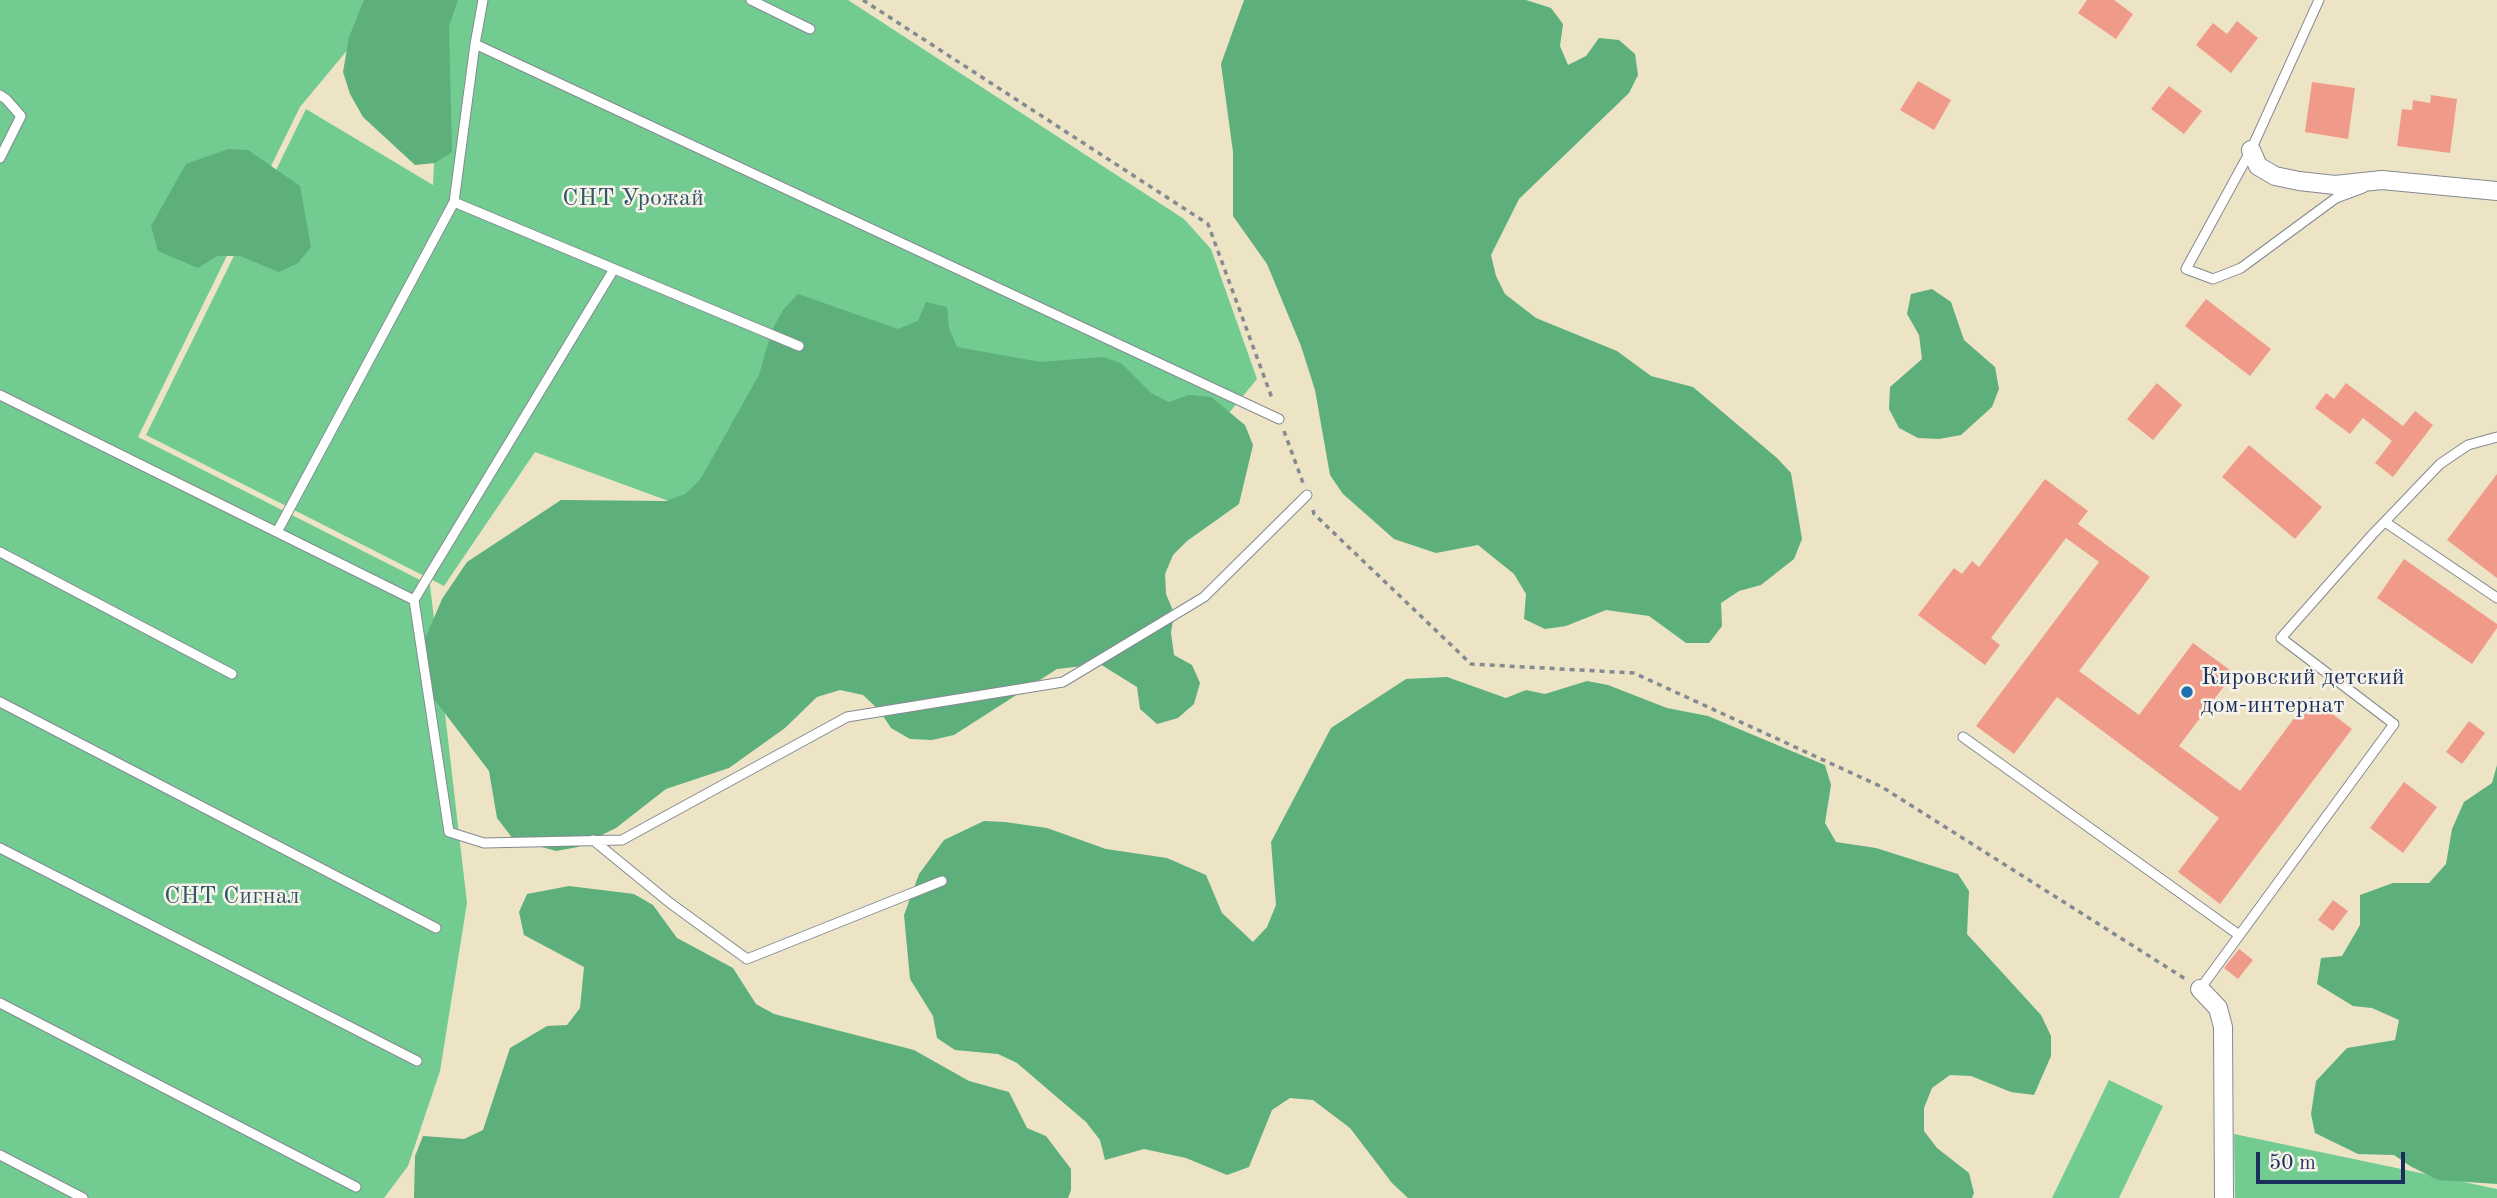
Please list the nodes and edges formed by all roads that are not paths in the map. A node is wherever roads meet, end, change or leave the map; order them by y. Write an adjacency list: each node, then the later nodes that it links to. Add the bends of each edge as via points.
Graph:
1 (483, 0): 5 (lane)
2 (751, 0): 4 (lane)
3 (2319, 0): 7 (lane)
4 (810, 29)
5 (475, 44): 11 (lane); 15 (lane)
6 (0, 95): 8 (lane, via 21,116)
7 (2251, 150): 9 (street, via 2258,166 2275,176 2335,185); 9 (lane, via 2186,269 2213,279 2241,268 2336,198)
8 (0, 158)
9 (2382, 180): 10 (street)
10 (2497, 191)
11 (454, 202): 12 (lane); 19 (lane)
12 (614, 269): 13 (lane); 22 (lane)
13 (799, 346)
14 (0, 395): 19 (lane)
15 (1279, 419)
16 (2497, 437): 18 (lane, via 2468,445 2440,464)
17 (1307, 495): 26 (lane, via 1204,597 1063,682 847,717 622,840)
18 (2385, 522): 21 (lane); 30 (lane, via 2281,638 2394,724)
19 (277, 532): 22 (lane)
20 (0, 552): 23 (lane)
21 (2497, 598)
22 (414, 600): 26 (lane, via 449,832 484,842)
23 (232, 674)
24 (0, 702): 29 (lane)
25 (1963, 737): 30 (lane)
26 (593, 840): 28 (lane, via 747,958)
27 (0, 848): 33 (lane)
28 (942, 881)
29 (436, 928)
30 (2239, 935): 31 (lane)
31 (2200, 989): 37 (street, via 2218,1008 2223,1027)
32 (0, 1003): 35 (lane)
33 (417, 1061)
34 (0, 1155): 36 (lane)
35 (356, 1187)
36 (83, 1198)
37 (2224, 1198)

